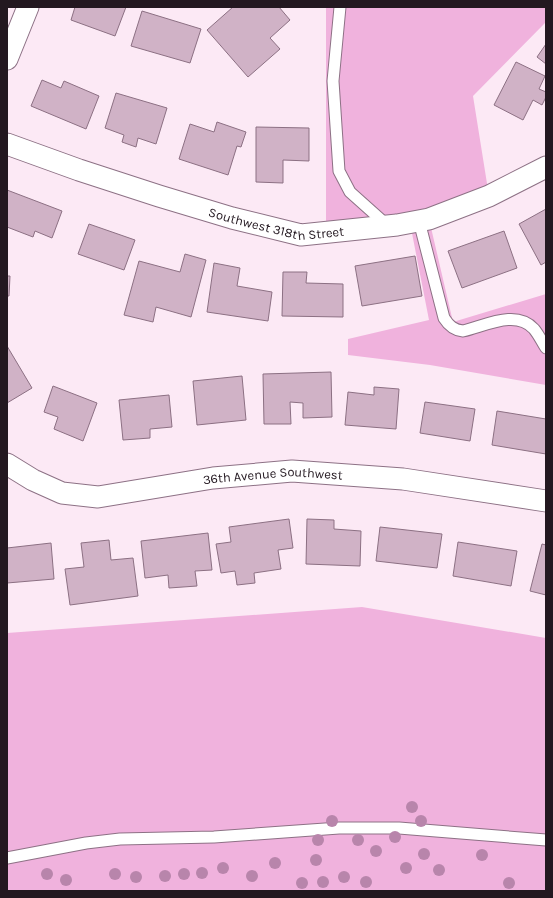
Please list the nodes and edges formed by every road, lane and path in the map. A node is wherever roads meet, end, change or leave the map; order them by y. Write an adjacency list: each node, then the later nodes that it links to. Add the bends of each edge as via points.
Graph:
1 (28, 7): 3 (street)
2 (340, 7): 7 (lane, via 333,81 339,171 350,192)
3 (7, 59)
4 (7, 144): 7 (street, Southwest 318th Street, via 159,196 301,235)
5 (546, 167): 6 (street, Southwest 318th Street, via 489,196)
6 (419, 221): 7 (street, Southwest 318th Street); 8 (lane, via 447,324 463,331 516,319 528,323)
7 (389, 226)
8 (546, 348)
9 (7, 464): 10 (street, 36th Avenue Southwest, via 33,480 62,493 98,497 213,478 292,471 403,479)
10 (546, 501)
11 (546, 840): 12 (lane, via 399,828 339,828 214,837 120,839)
12 (7, 858)

